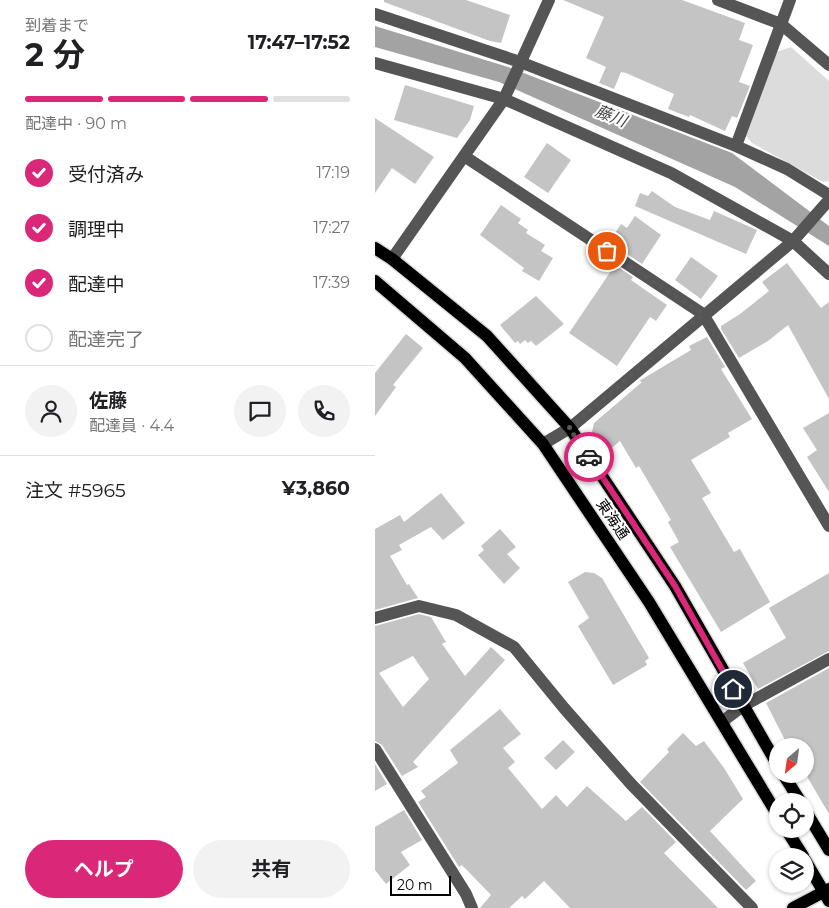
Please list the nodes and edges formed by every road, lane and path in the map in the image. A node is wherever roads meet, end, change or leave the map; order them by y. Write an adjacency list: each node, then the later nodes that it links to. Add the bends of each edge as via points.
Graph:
1 (549, 0): 7 (street)
2 (718, 0): 5 (street)
3 (790, 0): 5 (street)
4 (375, 14): 7 (street)
5 (781, 24): 8 (street); 10 (street)
6 (375, 62): 9 (street)
7 (519, 65): 9 (street); 10 (street)
8 (829, 65)
9 (505, 96): 11 (street); 13 (street, via 671,173)
10 (736, 146): 12 (street, via 787,169)
11 (463, 156): 15 (street); 18 (street)
12 (828, 200): 13 (street)
13 (797, 237): 16 (street); 18 (street)
14 (375, 248): 15 (main road, 東海通)
15 (392, 259): 19 (main road, 東海通, via 487,336)
16 (829, 274)
17 (377, 285): 20 (main road, 東海通, via 465,358)
18 (703, 314): 19 (street); 21 (street)
19 (569, 428): 20 (street); 24 (main road, 東海通, via 675,586)
20 (543, 444): 25 (main road, 東海通, via 649,602)
21 (829, 526)
22 (375, 618): 34 (street, via 419,606 456,615 514,647 631,784)
23 (829, 660): 24 (street)
24 (743, 706): 25 (street); 27 (main road, 東海通)
25 (723, 721): 28 (main road, 東海通)
26 (375, 749): 33 (street)
27 (769, 750)
28 (769, 800)
29 (814, 825): 30 (main road)
30 (829, 850)
31 (814, 874): 32 (main road)
32 (827, 894): 35 (main road)
33 (472, 908)
34 (752, 908)
35 (793, 908)

